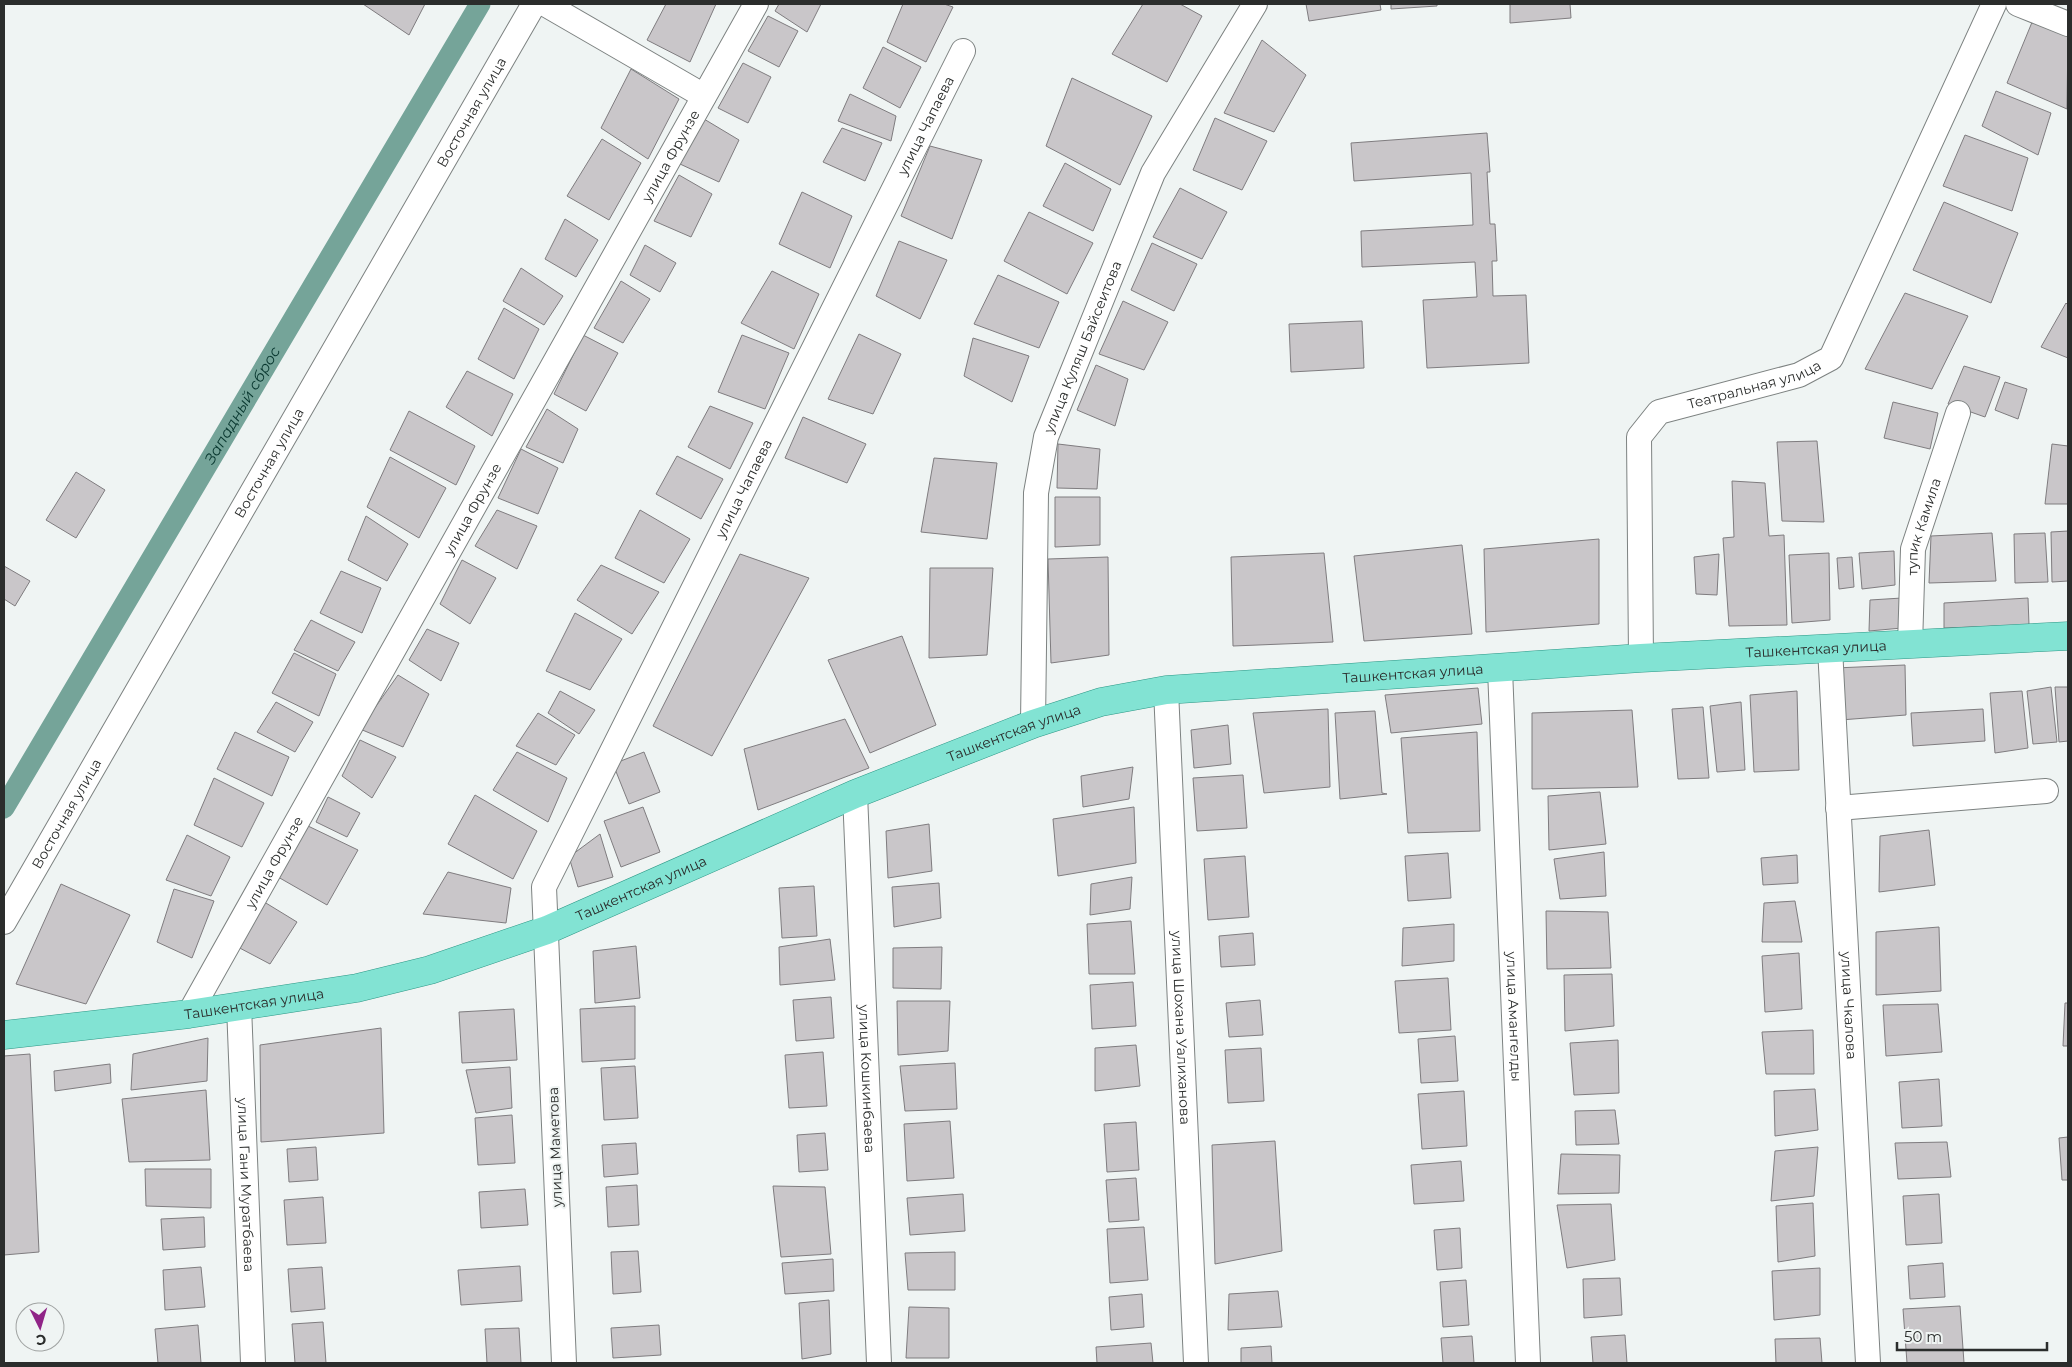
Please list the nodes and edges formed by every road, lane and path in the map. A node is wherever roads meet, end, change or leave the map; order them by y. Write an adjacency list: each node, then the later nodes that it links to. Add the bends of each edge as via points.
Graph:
1 (534, 4): 21 (street, Восточная улица)
2 (545, 4): 9 (street)
3 (756, 4): 9 (street, улица Фрунзе)
4 (1255, 4): 17 (street, улица Куляш Байсеитова, via 1154,174 1046,437 1036,494)
5 (1994, 4): 14 (street, Театральная улица, via 1830,358 1799,375 1659,412 1639,437)
6 (2018, 4): 7 (street)
7 (2068, 24)
8 (963, 51): 22 (street, улица Чапаева, via 544,888)
9 (704, 96): 24 (street, улица Фрунзе)
10 (1958, 413): 12 (street, тупик Камила, via 1913,549)
11 (2068, 636): 12 (main road, Ташкентская улица)
12 (1910, 645): 13 (main road, Ташкентская улица)
13 (1830, 648): 14 (main road, Ташкентская улица); 20 (street, улица Чкалова)
14 (1642, 658): 15 (main road, Ташкентская улица)
15 (1500, 669): 16 (main road, Ташкентская улица); 30 (street, улица Амангелды)
16 (1166, 690): 17 (main road, Ташкентская улица, via 1101,702); 29 (street, улица Шохана Уалиханова)
17 (1033, 724): 19 (main road, Ташкентская улица)
18 (2046, 791): 20 (street)
19 (855, 794): 22 (main road, Ташкентская улица); 28 (street, улица Кошкинбаева)
20 (1838, 808): 31 (street, улица Чкалова)
21 (4, 922)
22 (547, 930): 23 (main road, Ташкентская улица, via 430,970 357,988); 27 (street, улица Маметова)
23 (239, 1006): 24 (main road, Ташкентская улица); 26 (street, улица Гани Муратбаева)
24 (189, 1014): 25 (main road, Ташкентская улица)
25 (4, 1035)
26 (253, 1363)
27 (564, 1363)
28 (879, 1363)
29 (1196, 1363)
30 (1528, 1363)
31 (1868, 1363)

